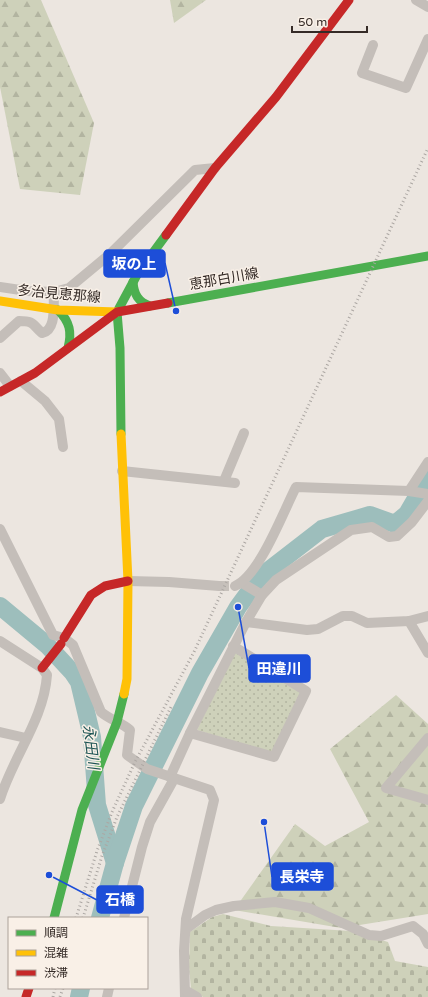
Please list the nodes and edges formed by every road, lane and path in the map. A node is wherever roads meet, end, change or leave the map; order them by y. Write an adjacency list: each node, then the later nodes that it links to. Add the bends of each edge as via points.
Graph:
1 (349, 0): 6 (street, via 276,97)
2 (416, 0): 3 (street)
3 (428, 7)
4 (428, 39): 5 (street, via 406,88 362,73)
5 (373, 45)
6 (215, 168): 8 (street); 10 (street, via 195,170 110,254 69,288)
7 (428, 256): 12 (street, 恵那白川線)
8 (133, 282): 12 (street, via 134,293 138,299); 14 (street)
9 (0, 287): 10 (street)
10 (54, 295): 15 (street, via 52,326 48,332 42,333 35,324 28,321 19,321)
11 (0, 301): 13 (street, 多治見恵那線)
12 (150, 306): 14 (street, 恵那白川線)
13 (58, 310): 14 (street, 多治見恵那線); 16 (street, via 70,324)
14 (117, 312): 16 (street, 恵那白川線); 24 (street)
15 (0, 338)
16 (68, 348): 18 (street, 恵那白川線)
17 (0, 373): 19 (street)
18 (21, 381): 19 (street, 恵那白川線); 22 (street, via 45,401 59,419)
19 (10, 386): 20 (street, 恵那白川線)
20 (0, 392)
21 (244, 433): 25 (street)
22 (63, 447)
23 (428, 462): 27 (street)
24 (122, 471): 25 (street); 31 (street)
25 (224, 481): 26 (street)
26 (236, 482)
27 (409, 490): 28 (street); 33 (street, via 296,487 264,552 253,570 238,584)
28 (428, 494)
29 (428, 501): 33 (street, via 397,536 389,537 372,527 351,530 276,580)
30 (0, 529): 38 (street, via 53,635)
31 (128, 581): 32 (street); 38 (street, via 105,586 91,595); 42 (street, via 127,679)
32 (219, 586)
33 (262, 595): 36 (street)
34 (428, 616): 35 (street)
35 (409, 621): 36 (street, via 367,623 352,616 343,616 318,628 307,630); 40 (street, via 410,627 421,639)
36 (246, 622): 39 (street)
37 (0, 641): 41 (street)
38 (62, 641): 41 (street); 42 (street, via 73,645 101,712)
39 (233, 646): 44 (street); 44 (street, via 306,691 274,757)
40 (428, 653)
41 (44, 666): 45 (street, via 47,675 46,688 37,716)
42 (117, 722): 47 (street, via 130,730 126,755 147,769); 50 (street, via 82,810)
43 (0, 732): 45 (street)
44 (190, 733): 47 (street)
45 (26, 738): 48 (street)
46 (428, 738): 49 (street, via 386,788)
47 (172, 778): 51 (street, via 150,822); 52 (street, via 210,790 214,800 189,901)
48 (0, 799)
49 (428, 800)
50 (54, 917)
51 (124, 917)
52 (186, 929): 53 (street, via 216,910 275,902 308,908 369,935 381,936 413,926); 54 (street)
53 (428, 944)
54 (185, 993): 55 (street)
55 (197, 997)

